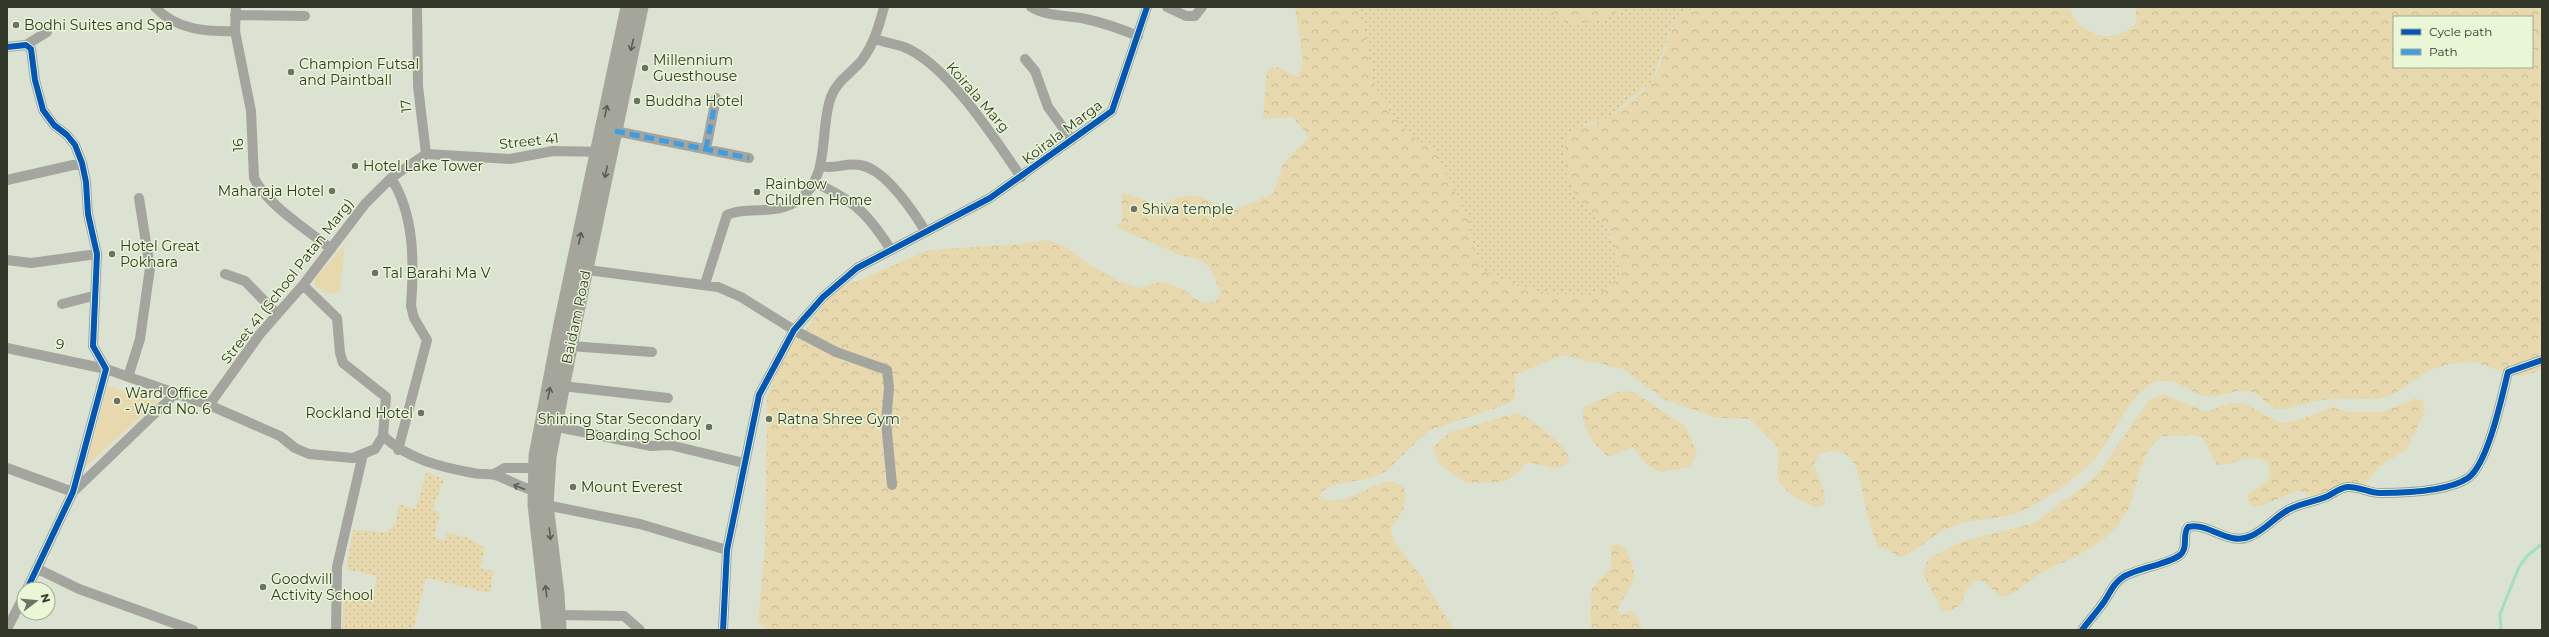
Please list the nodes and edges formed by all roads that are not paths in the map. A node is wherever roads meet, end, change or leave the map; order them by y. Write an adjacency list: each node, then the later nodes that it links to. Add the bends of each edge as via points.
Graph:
1 (155, 7): 12 (street, via 174,21 191,29)
2 (417, 7): 24 (street, 17 / 17, via 418,86)
3 (628, 7): 23 (main road, Baidam Road, one-way to 3)
4 (641, 7): 20 (main road, Baidam Road, one-way to 20)
5 (884, 7): 15 (street)
6 (1031, 7): 14 (street, via 1047,14 1108,25)
7 (1147, 7): 14 (street, Koirala Marga)
8 (1167, 7): 9 (street, via 1190,17 1195,16)
9 (1202, 7)
10 (235, 11): 11 (street); 12 (street, 16 / 16)
11 (305, 16)
12 (235, 31): 34 (street, 16 / 16, via 251,111 254,178 258,187 277,205)
13 (47, 32): 16 (street)
14 (1138, 36): 21 (street, Koirala Marga, via 1112,111)
15 (875, 39): 27 (street, via 831,96 826,112); 28 (street, Koirala Marg, via 905,48 940,72 1003,147)
16 (26, 45): 17 (street); 26 (street, via 31,49 35,80 43,110 54,125 75,145)
17 (7, 47)
18 (1025, 59): 21 (street, via 1035,71 1048,107)
19 (716, 98): 22 (street)
20 (615, 132): 22 (street); 23 (main road, Baidam Road)
21 (1072, 140): 28 (street, Koirala Marga)
22 (706, 150): 25 (street)
23 (604, 152): 24 (street, Street 41, via 553,151 510,159); 38 (main road, Baidam Road)
24 (426, 154): 29 (street, Street 41 (School Patan Marg))
25 (749, 158)
26 (82, 163): 30 (street); 36 (street, via 86,182 86,204)
27 (820, 166): 31 (street); 33 (street, via 832,169 860,165 868,168 890,184)
28 (1021, 177): 33 (street, Koirala Marga, via 990,198)
29 (391, 178): 34 (street, Street 41 (School Patan Marg), via 365,204); 58 (street, via 399,191 410,229 411,306 414,318 427,340)
30 (7, 180)
31 (814, 182): 35 (street, via 854,203 874,222); 40 (street, via 800,199 786,206 727,215)
32 (139, 198): 51 (street, via 150,268 140,339)
33 (926, 232): 35 (street, Koirala Marga)
34 (331, 249): 41 (street, Street 41 (School Patan Marg))
35 (891, 250): 45 (street, Koirala Marga, via 857,268 823,297)
36 (97, 254): 37 (street, via 26,264); 42 (street)
37 (7, 260)
38 (580, 269): 40 (street); 46 (main road, Baidam Road); 62 (main road, Baidam Road, one-way to 38)
39 (225, 274): 44 (street, via 245,281)
40 (705, 284): 45 (street, via 741,297)
41 (303, 285): 44 (street, Street 41 (School Patan Marg)); 57 (street, via 337,318 343,362 386,397)
42 (94, 296): 43 (street); 50 (street, via 93,346)
43 (62, 304)
44 (278, 314): 55 (street, Street 41 (School Patan Marg))
45 (794, 330): 60 (street, Koirala Marga, via 759,395); 64 (street, via 836,352 887,370 889,388 886,422)
46 (570, 346): 48 (street); 52 (main road, Baidam Road)
47 (7, 348): 50 (street, 9 / 9)
48 (652, 352)
49 (2542, 360): 79 (street, via 2508,372 2485,454 2468,478 2422,492 2377,493 2342,488 2327,497 2287,510 2250,537 2228,537 2219,535 2209,528 2188,527 2185,531 2185,548 2182,554 2169,562 2155,564 2124,576 2112,585 2103,604)
50 (106, 369): 51 (street, 9); 65 (street)
51 (128, 377): 53 (street, 9)
52 (562, 386): 54 (street); 56 (main road, Baidam Road)
53 (176, 394): 55 (street, 9); 65 (street)
54 (668, 398)
55 (209, 405): 59 (street, 9, via 280,436 295,448 309,454 353,458)
56 (553, 426): 60 (street, via 651,446 670,445); 62 (main road, Baidam Road)
57 (383, 436): 58 (street); 59 (street, via 375,449)
58 (398, 450): 63 (street, via 453,469 479,475)
59 (363, 454): 74 (street, via 338,567)
60 (744, 463): 67 (street, Koirala Marga)
61 (7, 468): 65 (street)
62 (542, 468): 63 (street, via 505,468); 66 (main road, Baidam Road)
63 (494, 474): 66 (street, one-way to 63, via 510,484)
64 (892, 485)
65 (73, 492): 68 (street)
66 (542, 496): 67 (street); 71 (main road, Baidam Road, one-way to 71); 75 (main road, Baidam Road, one-way to 66)
67 (727, 550): 78 (street, Koirala Marga)
68 (38, 569): 69 (street); 73 (street, via 78,589)
69 (31, 581)
70 (16, 612): 72 (street)
71 (559, 615): 76 (main road, Baidam Road); 77 (street, via 624,616)
72 (7, 630)
73 (193, 630)
74 (336, 630)
75 (549, 630)
76 (560, 630)
77 (640, 630)
78 (723, 630)
79 (2082, 630)

